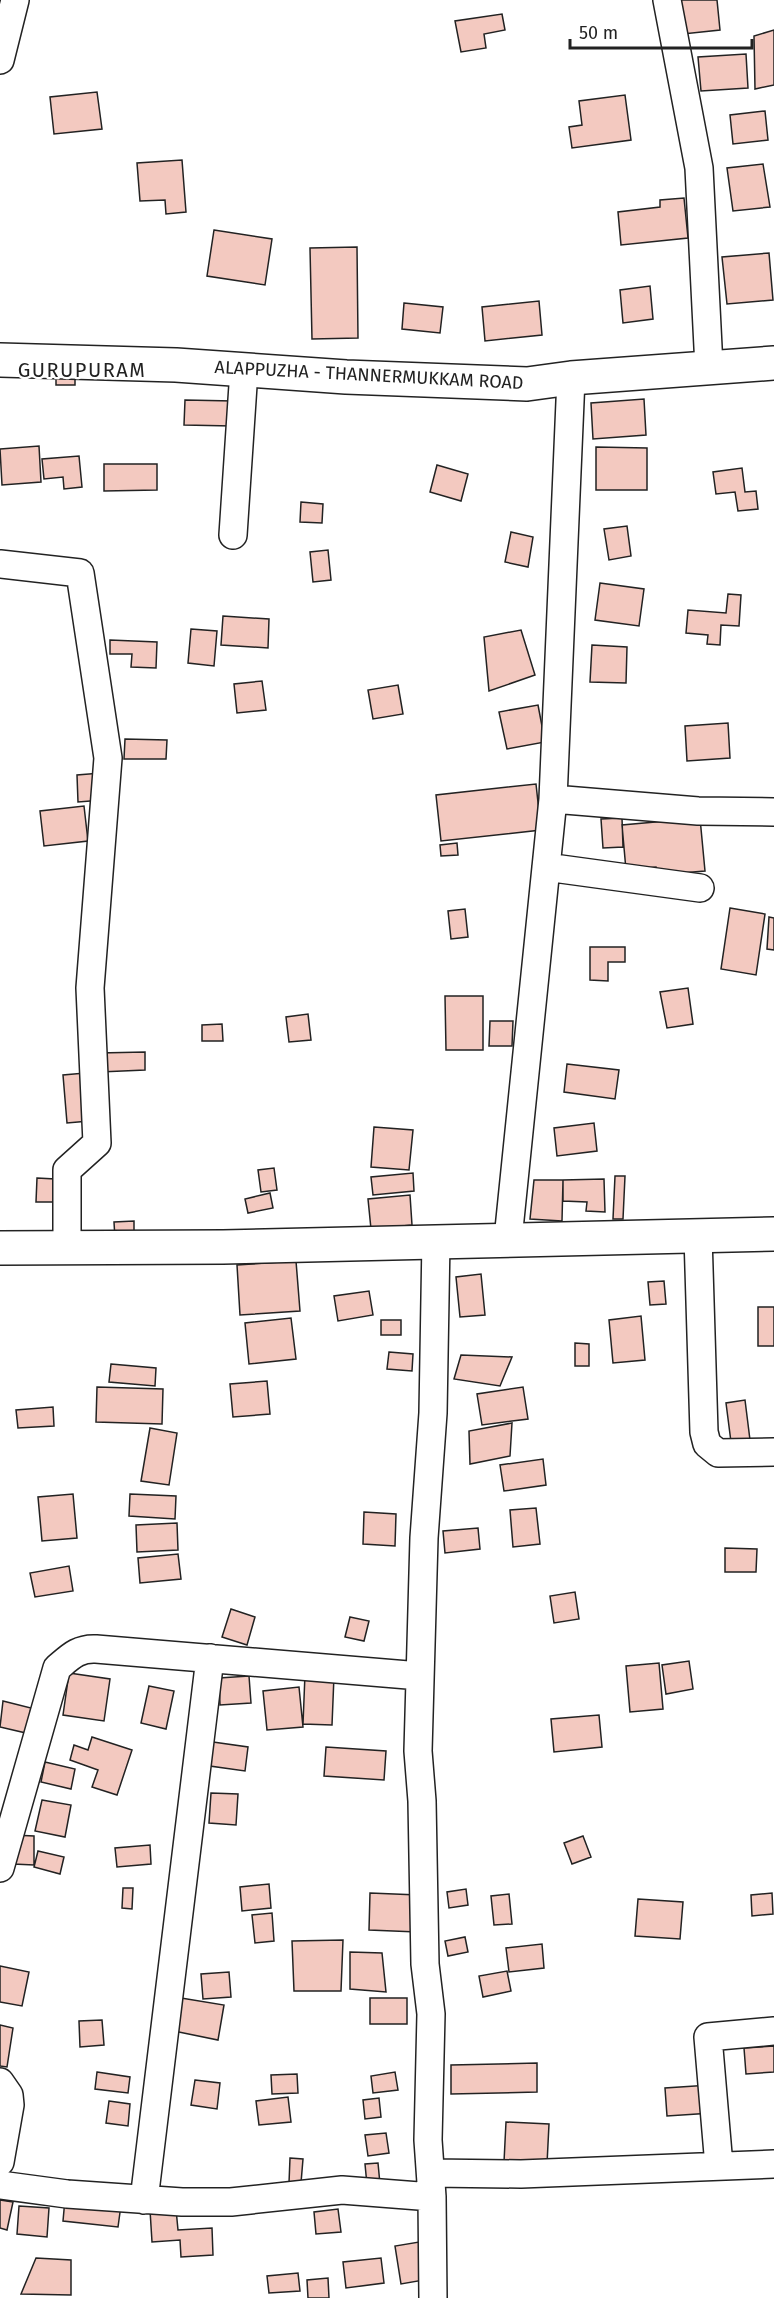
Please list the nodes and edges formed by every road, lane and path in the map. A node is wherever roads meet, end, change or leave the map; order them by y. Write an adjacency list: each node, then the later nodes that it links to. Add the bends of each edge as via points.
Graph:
1 (15, 0): 3 (street)
2 (667, 0): 6 (street, via 699,168)
3 (0, 60)
4 (0, 360): 7 (main road, ALAPPUZHA - THANNERMUKKAM ROAD)
5 (774, 363): 6 (main road, ALAPPUZHA - THANNERMUKKAM ROAD)
6 (709, 367): 8 (main road, ALAPPUZHA - THANNERMUKKAM ROAD)
7 (244, 370): 8 (main road, ALAPPUZHA - THANNERMUKKAM ROAD, via 527,384); 9 (street)
8 (571, 378): 11 (street)
9 (233, 535)
10 (0, 564): 20 (street, via 80,573 108,758 90,988 97,1143 67,1170)
11 (553, 799): 12 (street, via 698,811); 13 (street)
12 (774, 812)
13 (546, 867): 14 (street); 17 (street)
14 (700, 888)
15 (774, 1234): 16 (main road)
16 (698, 1236): 17 (main road); 21 (street, via 707,1444 718,1453)
17 (508, 1239): 18 (main road)
18 (436, 1240): 20 (main road); 23 (street, via 433,1413)
19 (0, 1248): 20 (main road)
20 (67, 1249)
21 (774, 1452)
22 (210, 1658): 23 (street); 24 (street, via 86,1649 75,1652 57,1668); 32 (street)
23 (420, 1676): 31 (street, via 418,1750 425,1964 431,2014)
24 (0, 1868)
25 (774, 2031): 29 (street, via 708,2037)
26 (0, 2082): 27 (street, via 10,2105)
27 (0, 2162)
28 (774, 2164): 29 (street)
29 (719, 2166): 31 (street, via 521,2174)
30 (0, 2185): 32 (street)
31 (431, 2185): 32 (street, via 231,2202); 33 (street)
32 (144, 2200)
33 (433, 2298)

